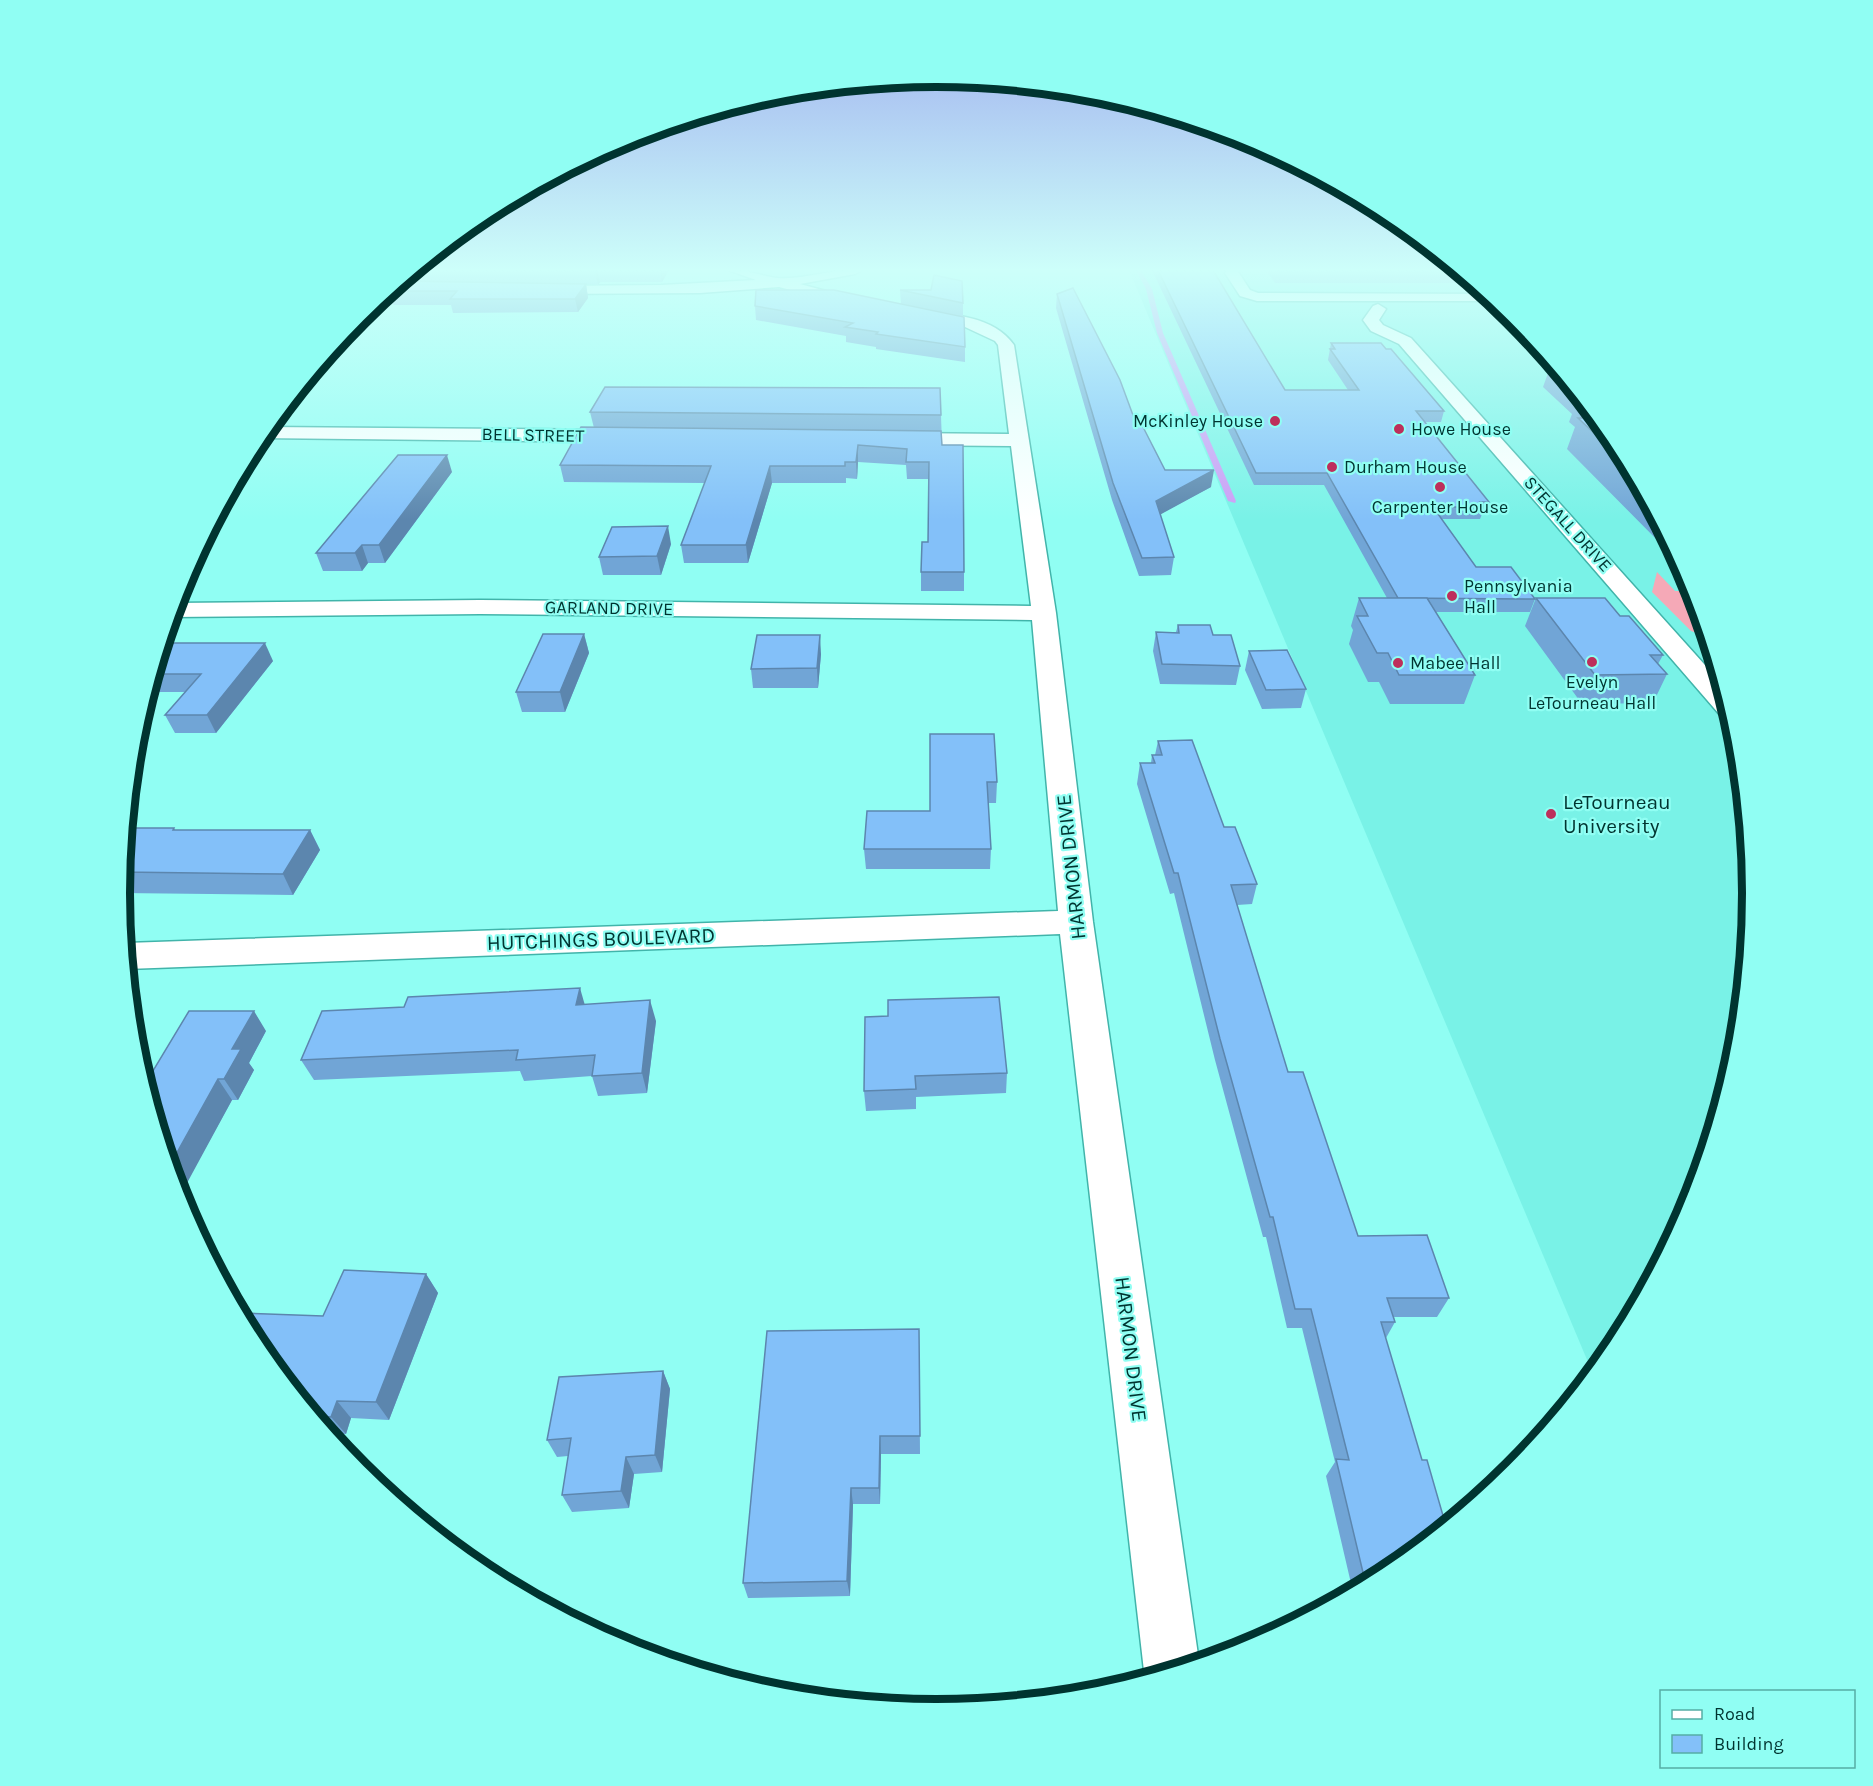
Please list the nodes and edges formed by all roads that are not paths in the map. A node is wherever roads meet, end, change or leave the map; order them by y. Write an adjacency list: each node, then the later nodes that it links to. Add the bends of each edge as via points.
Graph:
1 (1006, 353): 6 (street, HARMON DRIVE)
2 (1424, 353): 9 (street, STEGALL DRIVE)
3 (275, 433): 4 (street, BELL STREET)
4 (645, 436)
5 (879, 439): 6 (street)
6 (1020, 441): 8 (street, HARMON DRIVE)
7 (182, 610): 8 (street, GARLAND DRIVE, via 480,607)
8 (1044, 613): 10 (street, HARMON DRIVE)
9 (1717, 694)
10 (1076, 922): 11 (street, HUTCHINGS BOULEVARD); 12 (street, HARMON DRIVE)
11 (134, 963)
12 (1171, 1664)

